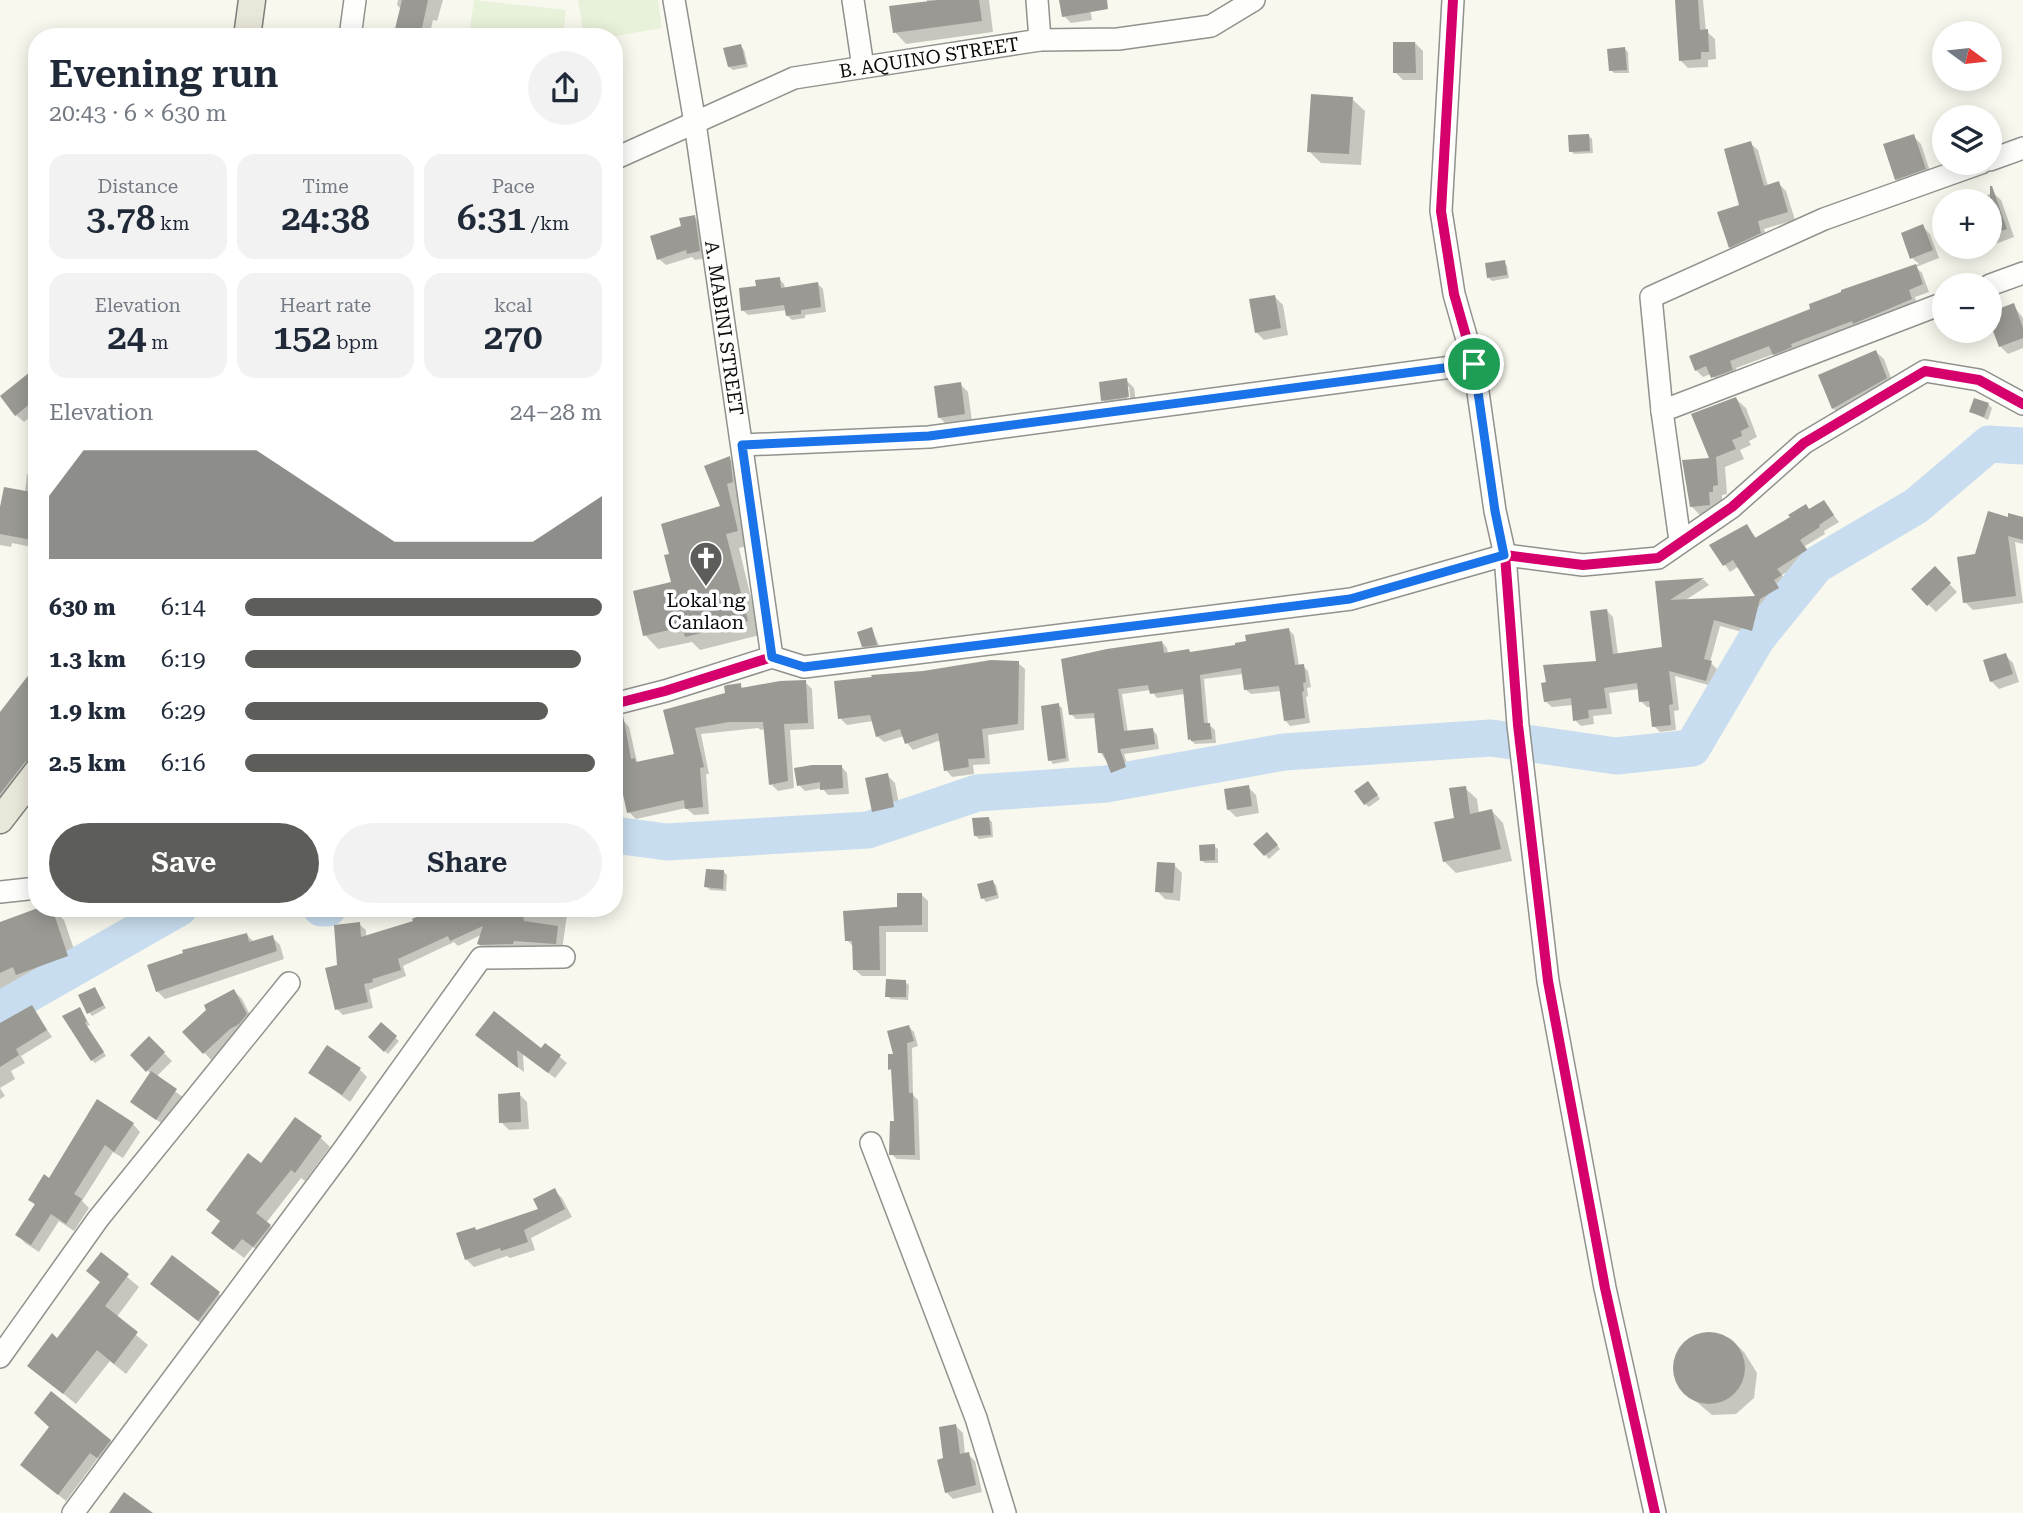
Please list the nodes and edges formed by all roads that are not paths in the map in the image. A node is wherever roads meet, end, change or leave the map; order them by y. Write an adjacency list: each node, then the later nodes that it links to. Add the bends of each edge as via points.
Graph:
1 (252, 0): 8 (main road)
2 (355, 0): 9 (street)
3 (674, 0): 12 (street, A. MABINI STREET)
4 (853, 0): 11 (street)
5 (1037, 0): 10 (street)
6 (1254, 0): 10 (street, B. AQUINO STREET, via 1211,26 1118,39)
7 (1453, 0): 20 (street, via 1441,211 1454,294)
8 (248, 28)
9 (351, 28)
10 (1040, 40): 11 (street, B. AQUINO STREET)
11 (863, 67): 12 (street, B. AQUINO STREET, via 794,78)
12 (695, 123): 14 (street, B. AQUINO STREET); 23 (street, A. MABINI STREET)
13 (2023, 148): 15 (street)
14 (623, 155)
15 (2002, 156)
16 (1947, 175): 22 (street, via 1824,219 1651,298)
17 (2023, 273): 18 (street)
18 (2002, 281)
19 (1932, 308): 22 (street)
20 (1474, 364): 23 (street, via 929,436); 25 (street)
21 (2023, 404): 24 (street, via 1979,380 1925,371 1804,443 1732,507)
22 (1662, 411): 24 (street)
23 (742, 445): 26 (street, A. MABINI STREET)
24 (1680, 541): 25 (street, via 1658,558 1583,565)
25 (1504, 555): 26 (street, via 1350,599 804,667); 38 (street, via 1518,725 1548,981 1605,1288)
26 (772, 657): 27 (street)
27 (623, 702)
28 (28, 784): 29 (main road)
29 (0, 820)
30 (28, 889): 31 (street)
31 (0, 892)
32 (564, 957): 36 (street, via 481,958)
33 (289, 983): 35 (street, via 98,1219)
34 (871, 1143): 37 (street, via 976,1418)
35 (0, 1357)
36 (73, 1513)
37 (1005, 1513)
38 (1655, 1513)

